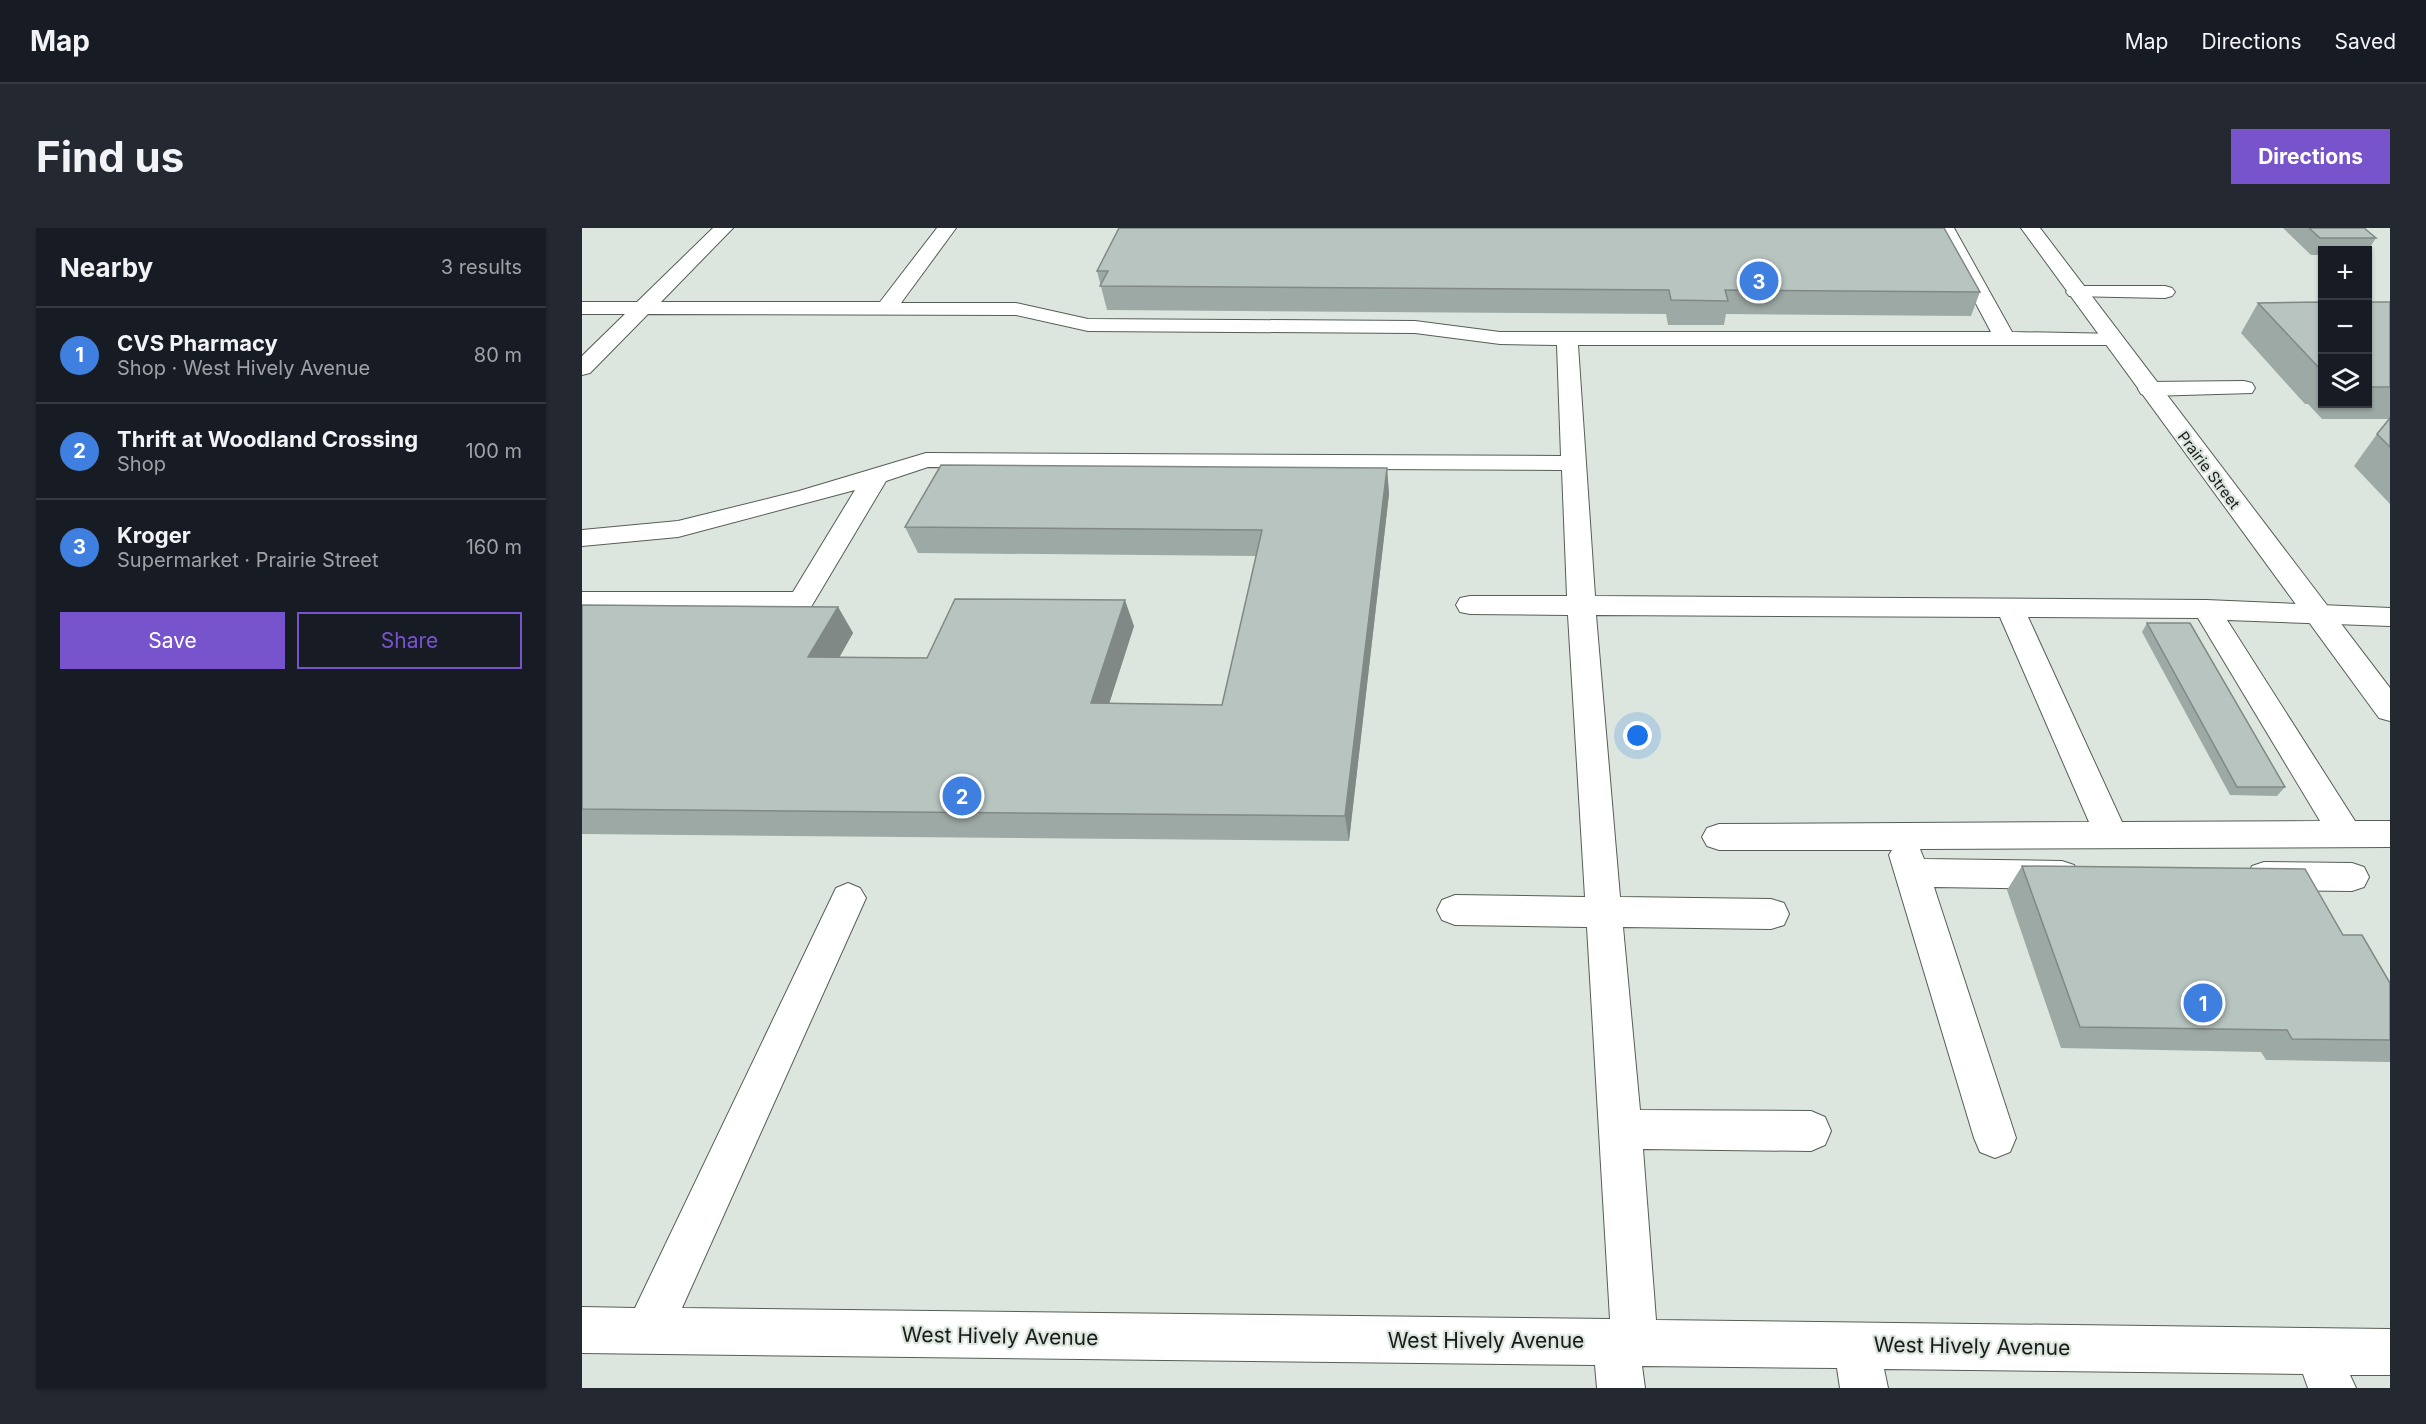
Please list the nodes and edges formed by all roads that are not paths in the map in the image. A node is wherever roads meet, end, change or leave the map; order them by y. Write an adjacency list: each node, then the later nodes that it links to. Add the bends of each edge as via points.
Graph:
1 (724, 228): 8 (street)
2 (947, 228): 9 (street)
3 (1945, 228): 11 (street)
4 (2030, 228): 5 (street, Prairie Street)
5 (2076, 292): 6 (street); 12 (street, Prairie Street)
6 (2165, 292)
7 (582, 308): 8 (street)
8 (642, 308): 9 (street); 13 (street)
9 (886, 309): 10 (street, via 1016,309 1088,325 1416,327 1500,338)
10 (1567, 338): 11 (street); 16 (street)
11 (2005, 339): 12 (street)
12 (2112, 339): 15 (street, Prairie Street)
13 (582, 368)
14 (2244, 388): 15 (street)
15 (2149, 389): 24 (street, Prairie Street)
16 (1574, 463): 17 (street, via 926,460); 21 (street)
17 (876, 476): 18 (street, via 678,529); 19 (street, via 801,601)
18 (582, 538)
19 (582, 602)
20 (1470, 605): 21 (street)
21 (1582, 606): 22 (street); 38 (street)
22 (2010, 608): 23 (street); 29 (street)
23 (2206, 609): 24 (street); 27 (street)
24 (2318, 616): 25 (street); 26 (street, Prairie Street)
25 (2390, 617)
26 (2390, 710)
27 (2346, 834): 28 (street); 29 (street)
28 (2390, 834)
29 (2110, 835): 30 (street)
30 (1900, 836): 31 (street); 32 (street)
31 (1719, 837)
32 (1912, 873): 33 (street); 42 (street)
33 (2090, 875)
34 (2233, 876): 35 (street)
35 (2352, 877)
36 (848, 898): 44 (street)
37 (1455, 910): 38 (street)
38 (1605, 912): 39 (street); 40 (street)
39 (1771, 914)
40 (1622, 1129): 41 (street); 45 (street)
41 (1811, 1131)
42 (1995, 1138)
43 (582, 1330): 44 (street, West Hively Avenue)
44 (648, 1331): 45 (street, West Hively Avenue)
45 (1625, 1341): 46 (street, West Hively Avenue); 49 (street)
46 (1857, 1344): 48 (street, West Hively Avenue); 50 (street)
47 (2390, 1352): 48 (street, West Hively Avenue)
48 (2325, 1369)
49 (1621, 1388)
50 (1864, 1388)

